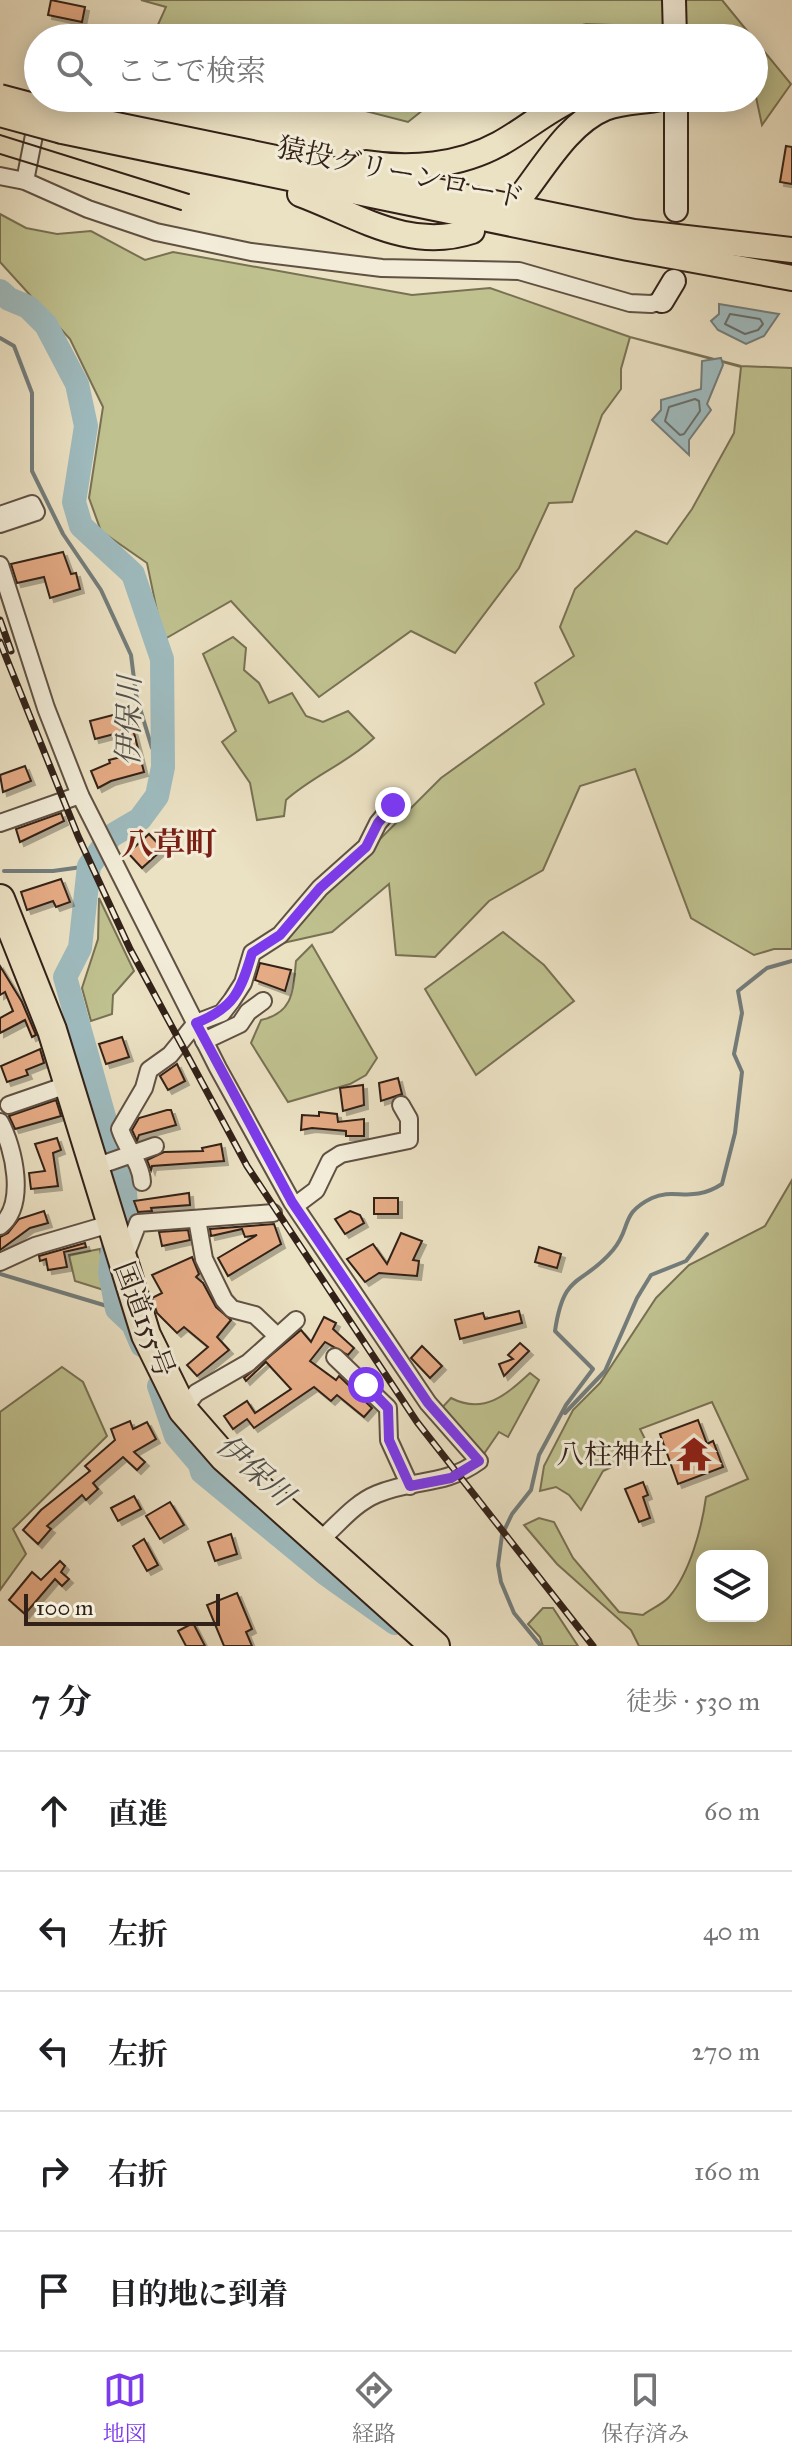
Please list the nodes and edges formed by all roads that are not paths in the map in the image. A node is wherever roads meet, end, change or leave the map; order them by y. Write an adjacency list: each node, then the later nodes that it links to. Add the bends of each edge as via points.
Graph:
1 (674, 0): 2 (main road)
2 (675, 24)
3 (0, 97): 4 (main road, 猿投グリーンロード, bridge)
4 (24, 107)
5 (38, 112): 11 (main road, 猿投グリーンロード, bridge)
6 (38, 112): 15 (street)
7 (551, 112): 12 (main road, via 474,155 415,166 390,167)
8 (602, 112): 16 (main road, via 590,117 552,157)
9 (676, 112): 17 (main road)
10 (0, 114): 11 (main road, 猿投グリーンロード, bridge)
11 (65, 123): 12 (main road, 猿投グリーンロード); 13 (main road, 猿投グリーンロード)
12 (146, 131): 19 (main road, 猿投グリーンロード, via 634,232)
13 (246, 170): 18 (main road, via 403,236 448,239); 20 (main road, 猿投グリーンロード)
14 (0, 176): 15 (street)
15 (25, 181): 22 (street, via 156,232 251,252 382,268 519,271 630,303)
16 (519, 199)
17 (676, 210)
18 (472, 231)
19 (792, 250)
20 (792, 278)
21 (674, 281): 22 (main road)
22 (662, 301)
23 (0, 515): 24 (street, via 32,504 36,512)
24 (0, 524)
25 (0, 565): 26 (street)
26 (80, 795): 28 (street); 31 (street)
27 (393, 805): 31 (street, via 366,847 320,888 280,935 252,953 243,983 222,1013)
28 (0, 823)
29 (0, 899): 33 (highway, 国道155号)
30 (263, 1001): 32 (street, via 240,1024)
31 (196, 1023): 32 (street); 38 (street, via 170,1055 149,1070 122,1124)
32 (204, 1041): 40 (street)
33 (70, 1084): 34 (street); 38 (highway, 国道155号)
34 (9, 1105)
35 (401, 1105): 40 (street, via 409,1119 409,1140 341,1154 330,1161 316,1190)
36 (0, 1122): 44 (street, via 15,1180 11,1214)
37 (155, 1146): 38 (street)
38 (113, 1159): 39 (street, via 140,1169); 43 (highway, 国道155号)
39 (142, 1182)
40 (296, 1205): 51 (street, via 428,1403 479,1461 451,1478)
41 (273, 1213): 42 (street)
42 (197, 1219): 46 (street, via 138,1223); 48 (street, via 204,1259 224,1300 232,1309 255,1315)
43 (110, 1224): 45 (street); 46 (highway, 国道155号)
44 (0, 1226)
45 (1, 1259)
46 (122, 1263): 50 (highway, 国道155号, via 146,1335)
47 (296, 1320): 48 (street)
48 (276, 1335): 50 (street, via 248,1363 196,1393)
49 (335, 1357): 51 (street, via 388,1408 389,1440)
50 (183, 1410): 52 (highway, 国道155号, via 224,1457)
51 (410, 1486): 52 (street, via 364,1500)
52 (318, 1542): 53 (highway, 国道155号)
53 (435, 1646)

